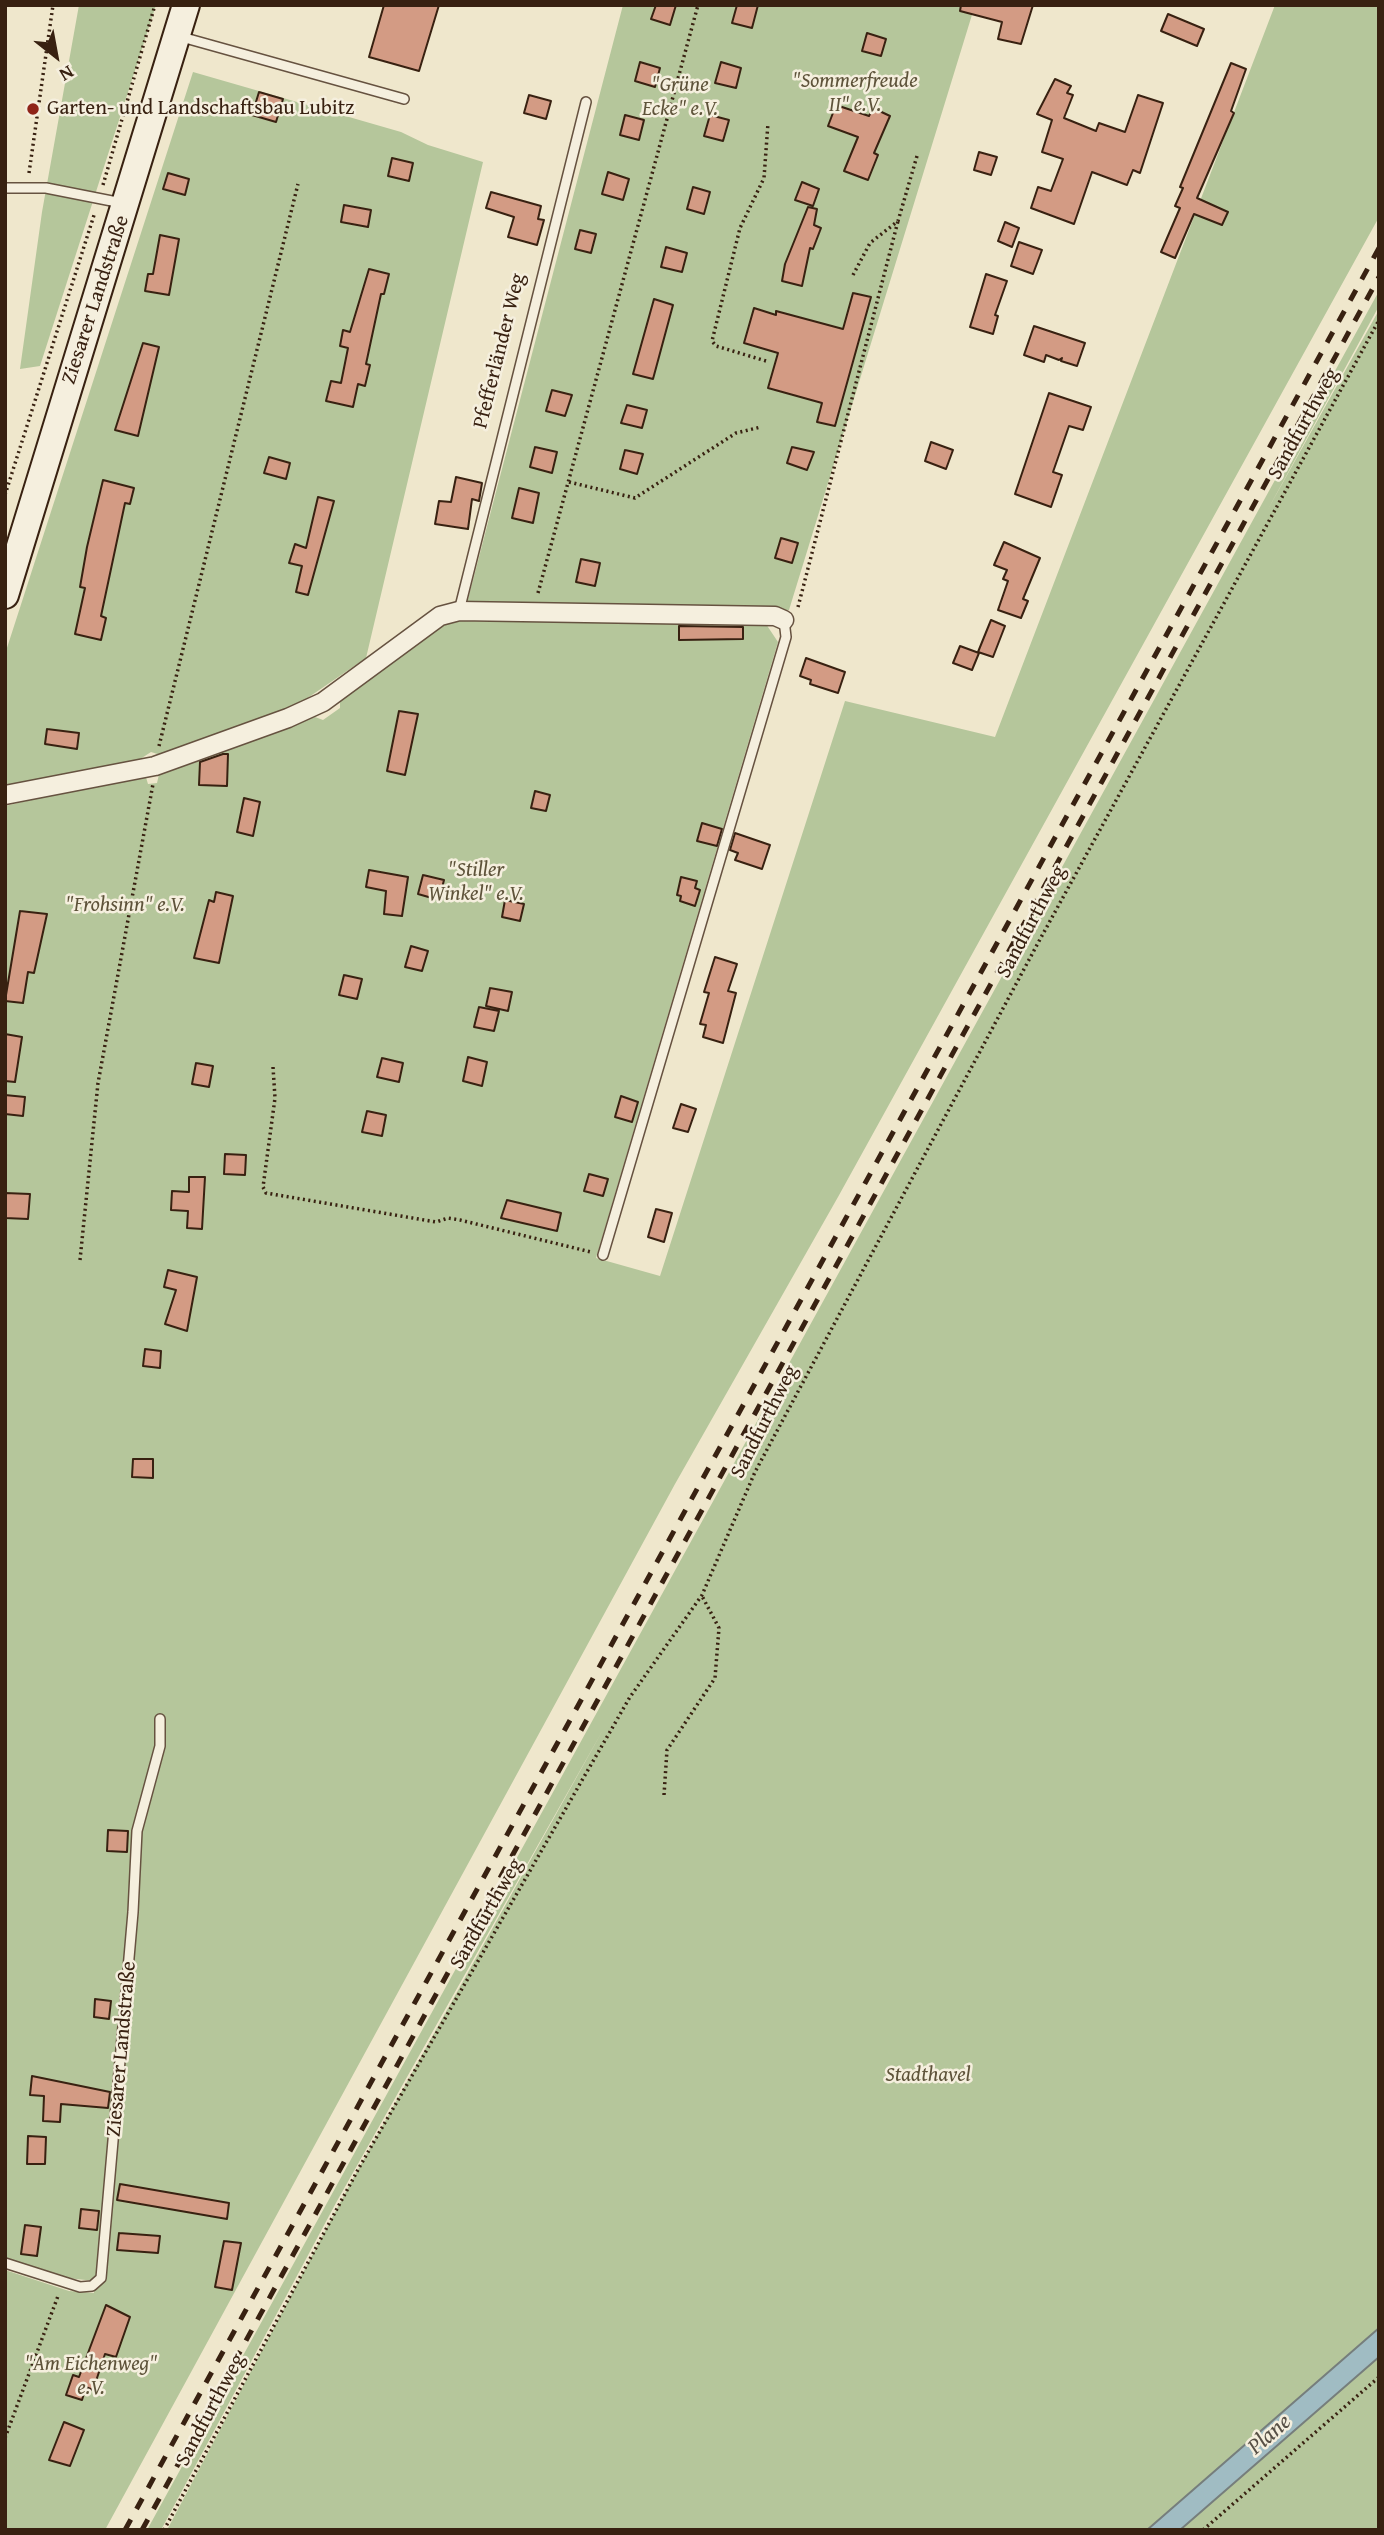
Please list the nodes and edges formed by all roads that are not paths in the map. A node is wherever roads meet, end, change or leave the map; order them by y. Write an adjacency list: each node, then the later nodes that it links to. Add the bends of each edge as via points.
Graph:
1 (186, 5): 2 (main road, Ziesarer Landstraße)
2 (177, 36): 3 (lane); 6 (main road, Ziesarer Landstraße)
3 (404, 99)
4 (586, 102): 8 (lane, Pfefferländer Weg)
5 (5, 188): 6 (lane, via 100,196)
6 (127, 204): 7 (main road, Ziesarer Landstraße)
7 (5, 595)
8 (459, 611): 9 (street); 10 (street, via 440,616 323,702 288,718 155,766)
9 (790, 617): 11 (lane)
10 (5, 795)
11 (603, 1255)
12 (160, 1719): 13 (lane, Ziesarer Landstraße, via 160,1746 137,1831 101,2278 92,2286 80,2287)
13 (5, 2263)

